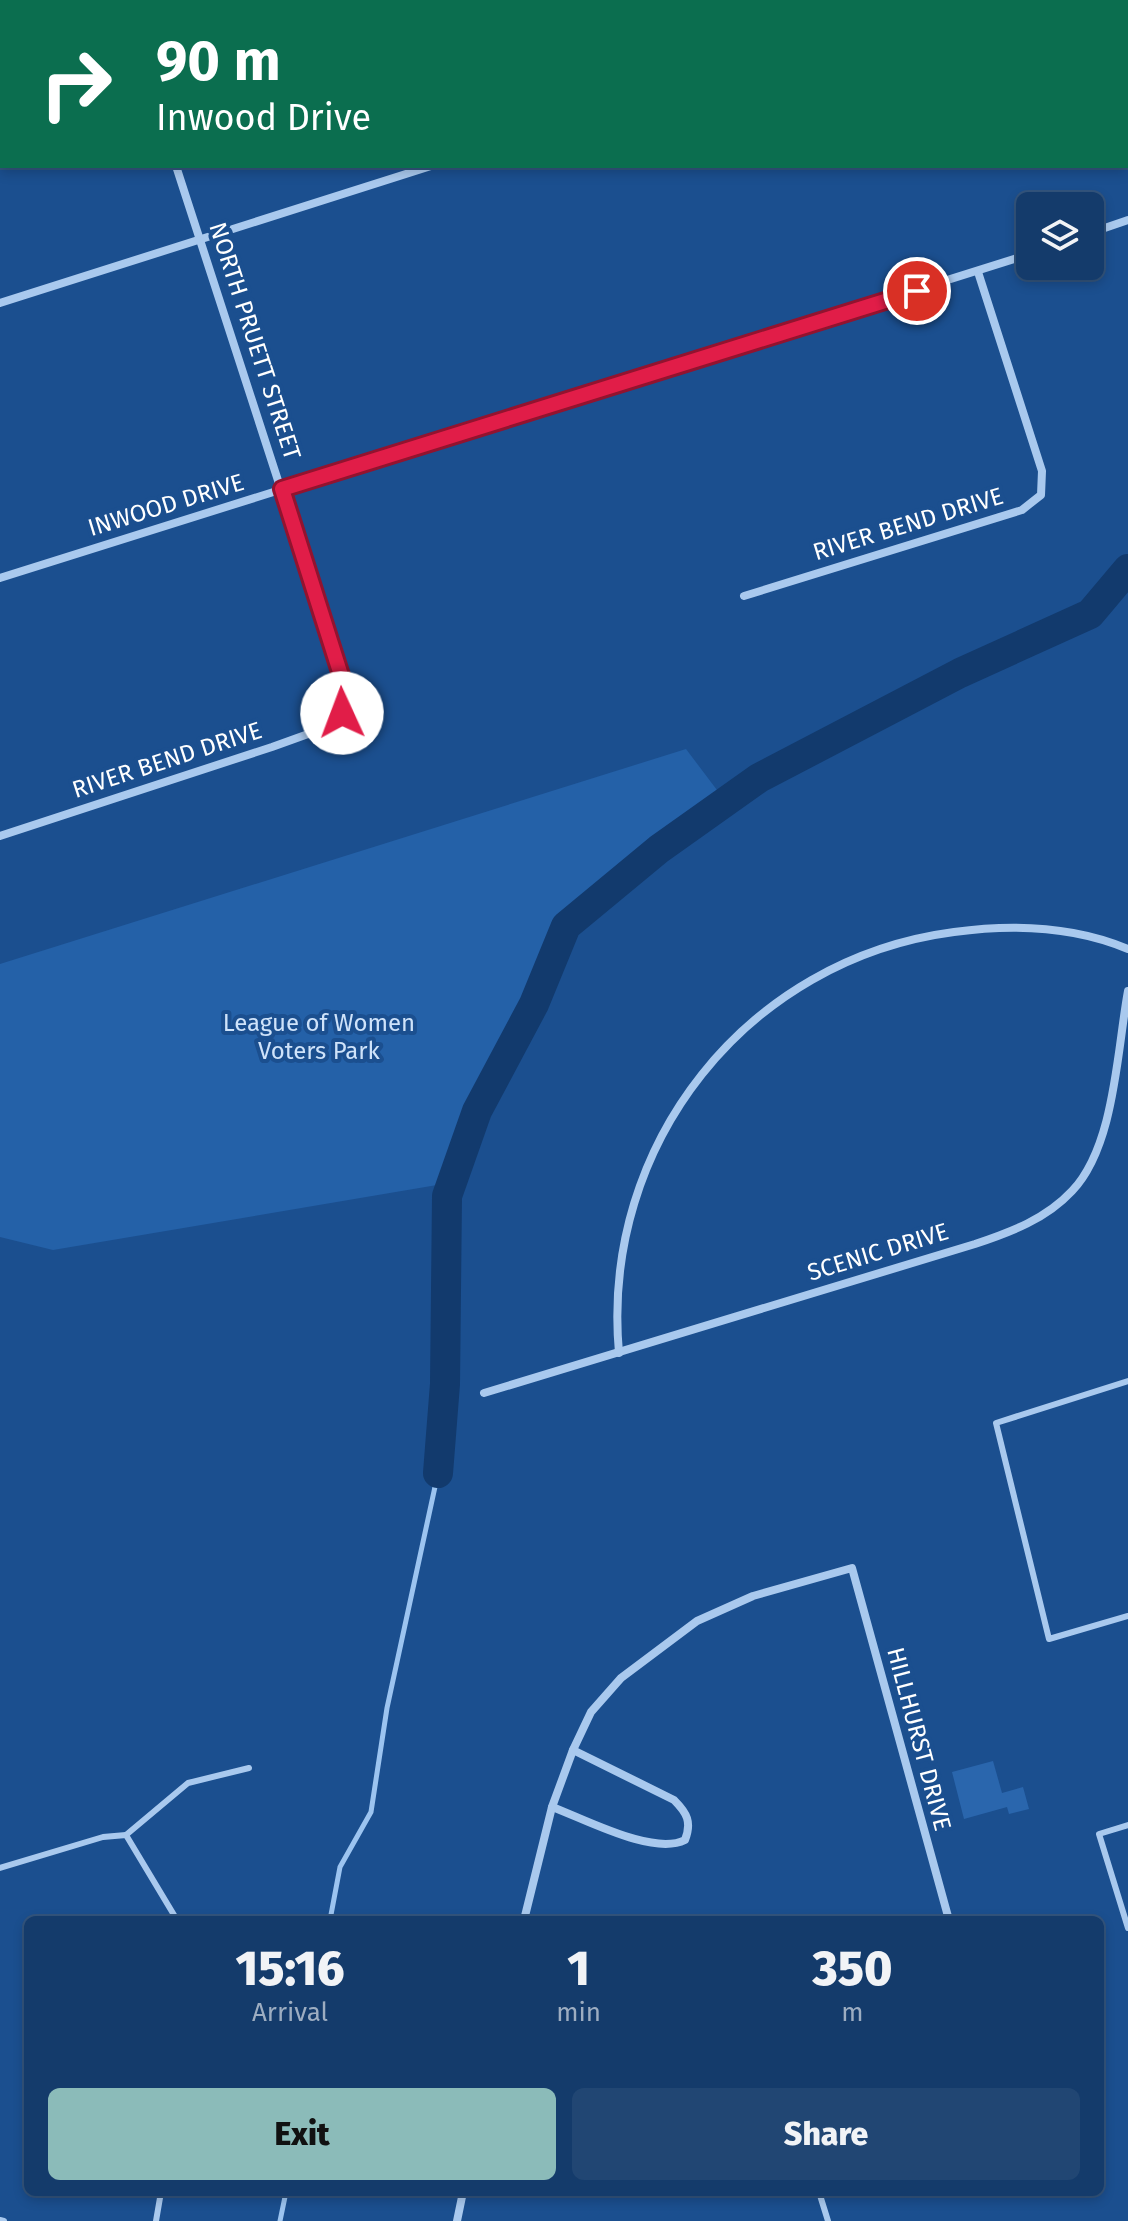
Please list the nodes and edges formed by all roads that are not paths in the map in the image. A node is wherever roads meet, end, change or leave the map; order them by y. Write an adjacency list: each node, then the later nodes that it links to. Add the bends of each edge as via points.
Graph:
1 (177, 168): 5 (street, NORTH PRUETT STREET)
2 (425, 168): 5 (street)
3 (1128, 220): 4 (street)
4 (1104, 228)
5 (199, 238): 8 (street); 9 (street, NORTH PRUETT STREET)
6 (1016, 259): 7 (street, INWOOD DRIVE)
7 (978, 272): 9 (street, INWOOD DRIVE); 11 (street, RIVER BEND DRIVE, via 1042,471 1041,495 1022,510)
8 (0, 303)
9 (282, 489): 10 (street, INWOOD DRIVE); 12 (street, NORTH PRUETT STREET, via 346,691)
10 (0, 578)
11 (744, 596)
12 (342, 713): 13 (street, RIVER BEND DRIVE, via 322,729 285,743)
13 (0, 836)
14 (1128, 949): 16 (street, via 1026,928 925,935 855,958 788,992 762,1012 707,1067 654,1151 623,1243 616,1317)
15 (1128, 991): 16 (street, SCENIC DRIVE, via 1104,1132 1074,1190 1050,1211 975,1244)
16 (619, 1353): 18 (street, SCENIC DRIVE)
17 (1128, 1381): 19 (lane, via 996,1423 1049,1639)
18 (484, 1393)
19 (1128, 1616)
20 (573, 1750): 22 (street); 22 (street, via 674,1800 687,1813 690,1829 685,1840 655,1846); 28 (street, HILLHURST DRIVE, via 591,1712 621,1678 697,1621 753,1596 852,1568)
21 (249, 1768): 24 (lane, via 188,1783)
22 (552, 1807): 27 (street)
23 (1128, 1825): 29 (lane, via 1099,1834)
24 (126, 1835): 25 (lane); 26 (lane)
25 (0, 1868)
26 (175, 1916)
27 (525, 1916)
28 (948, 1916)
29 (1127, 1922)
30 (160, 2196): 33 (lane)
31 (462, 2196): 34 (street)
32 (820, 2196): 35 (lane)
33 (156, 2221)
34 (457, 2221)
35 (828, 2221)

